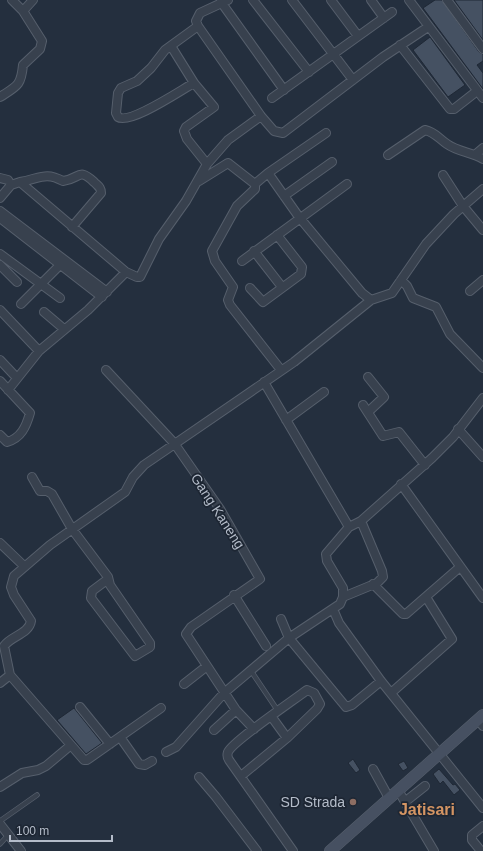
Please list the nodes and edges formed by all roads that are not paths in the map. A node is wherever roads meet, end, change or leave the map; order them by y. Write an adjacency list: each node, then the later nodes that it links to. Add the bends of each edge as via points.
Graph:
1 (12, 0): 10 (street)
2 (32, 0): 10 (street)
3 (254, 0): 20 (street)
4 (292, 0): 19 (street)
5 (331, 0): 15 (street)
6 (371, 0): 12 (street)
7 (409, 0): 14 (street)
8 (447, 0): 18 (street)
9 (224, 1): 13 (street, via 200,13 196,21); 23 (street)
10 (23, 11): 25 (street, via 42,41 40,49 23,65 22,80 18,85)
11 (392, 12): 12 (street)
12 (384, 18): 15 (street)
13 (198, 26): 17 (street); 30 (street)
14 (428, 27): 16 (street); 24 (street)
15 (358, 36): 19 (street)
16 (400, 45): 21 (street); 24 (street, via 450,109 454,109)
17 (171, 46): 22 (street); 22 (street, via 137,81 121,88 118,93 116,114 123,119 151,108)
18 (483, 49)
19 (333, 55): 20 (street); 21 (street)
20 (309, 72): 23 (street)
21 (353, 80): 30 (street, via 283,133 274,131)
22 (194, 83): 29 (street)
23 (284, 90): 26 (street)
24 (477, 92): 27 (street)
25 (0, 97)
26 (272, 98)
27 (483, 98)
28 (221, 101): 29 (street)
29 (214, 107): 37 (street, via 184,131 187,139)
30 (261, 116): 37 (street, via 228,140)
31 (326, 133): 38 (street)
32 (483, 148): 33 (street)
33 (476, 154): 34 (street, via 454,148 425,130); 35 (street)
34 (388, 155)
35 (483, 159)
36 (332, 162): 47 (street)
37 (207, 164): 42 (street)
38 (268, 173): 43 (street); 47 (street)
39 (443, 175): 49 (street)
40 (0, 178): 45 (street, via 8,180)
41 (20, 182): 45 (street); 53 (street); 53 (street, via 45,175 63,181 79,174 88,177 99,187 101,193)
42 (196, 182): 43 (street, via 228,163); 61 (street, via 159,239 142,276)
43 (255, 184): 80 (street, via 255,189 237,206 212,255 234,287 228,300 230,305)
44 (347, 184): 51 (street)
45 (11, 185): 48 (street)
46 (483, 189): 49 (street)
47 (284, 196): 51 (street)
48 (0, 198)
49 (462, 206): 54 (street); 62 (street, via 426,244)
50 (0, 211): 69 (street)
51 (299, 217): 55 (street); 71 (street)
52 (0, 218): 60 (street)
53 (72, 227): 61 (street)
54 (483, 230)
55 (277, 235): 56 (street); 66 (street, via 302,267 301,274)
56 (254, 251): 58 (street); 66 (street)
57 (0, 254): 65 (street)
58 (242, 261)
59 (0, 265): 64 (street)
60 (60, 265): 65 (street); 69 (street)
61 (131, 275): 69 (street)
62 (401, 280): 71 (street, via 392,293); 78 (street, via 416,300 436,307 450,334)
63 (483, 280): 68 (street)
64 (17, 282)
65 (41, 285): 70 (street); 72 (street)
66 (282, 287): 67 (street, via 263,302)
67 (250, 288)
68 (470, 291)
69 (105, 295): 75 (street)
70 (60, 298)
71 (370, 300): 80 (street)
72 (21, 304)
73 (0, 310): 76 (street)
74 (44, 312): 75 (street)
75 (64, 329): 76 (street)
76 (39, 351): 82 (street)
77 (0, 360): 82 (street)
78 (483, 368)
79 (106, 370): 91 (street, Gang Kaneng)
80 (281, 370): 84 (street)
81 (368, 377): 93 (street, via 384,397 365,408 383,436 400,432)
82 (17, 378): 85 (street)
83 (0, 381): 85 (street)
84 (264, 382): 88 (street); 91 (street)
85 (8, 390): 90 (street, via 30,413 19,436 7,442)
86 (324, 392): 88 (street)
87 (483, 398): 89 (street)
88 (286, 420): 97 (street)
89 (458, 429): 92 (street); 93 (street)
90 (0, 435)
91 (174, 443): 98 (street, via 144,465 133,477 125,492); 104 (street, Gang Kaneng, via 220,508 260,580)
92 (483, 457)
93 (425, 465): 95 (street)
94 (32, 477): 98 (street, via 40,491 52,494)
95 (401, 484): 96 (street); 101 (street)
96 (361, 521): 97 (street); 103 (street, via 382,571 383,577)
97 (349, 527): 105 (street, via 326,554 327,561 343,588)
98 (72, 529): 100 (street); 102 (street)
99 (0, 543): 100 (street)
100 (24, 566): 112 (street, via 14,576 11,587 31,624)
101 (460, 567): 106 (street); 107 (street)
102 (108, 579): 102 (street, via 151,645 135,656 91,598 92,591)
103 (373, 584): 105 (street); 106 (street, via 403,614)
104 (234, 596): 111 (street); 113 (street, via 191,627 186,634)
105 (343, 597): 108 (street, via 340,604)
106 (426, 597): 120 (street, via 451,636 451,640)
107 (483, 598)
108 (333, 609): 110 (street); 116 (street, via 339,623)
109 (281, 620): 110 (street)
110 (290, 638): 114 (street); 116 (street, via 346,707)
111 (266, 646)
112 (2, 649): 115 (street)
113 (207, 666): 118 (street); 119 (street)
114 (251, 671): 119 (street); 124 (lane)
115 (10, 675): 117 (street); 132 (street)
116 (381, 681): 120 (street)
117 (0, 683)
118 (184, 684)
119 (224, 693): 123 (street); 133 (street, via 184,739)
120 (391, 693): 134 (street)
121 (80, 707): 131 (street)
122 (160, 708): 129 (street)
123 (236, 710): 127 (street); 128 (street)
124 (279, 711): 125 (street); 130 (street, via 307,690 314,694 320,704)
125 (272, 716): 127 (street); 130 (street)
126 (481, 720): 134 (main road)
127 (254, 729): 137 (street, via 228,752 228,758)
128 (214, 730)
129 (120, 737): 131 (street); 135 (street, via 139,764 145,765)
130 (287, 738): 137 (street)
131 (110, 744): 132 (street, via 86,760)
132 (71, 745): 140 (street, via 46,766 22,773)
133 (166, 752)
134 (439, 754): 141 (main road); 145 (street)
135 (152, 761)
136 (373, 769): 143 (street)
137 (240, 776): 153 (street)
138 (198, 777): 152 (street)
139 (425, 786): 144 (street)
140 (0, 787)
141 (398, 790): 143 (main road); 144 (street)
142 (37, 795): 146 (lane)
143 (389, 798): 154 (main road)
144 (406, 802): 155 (street)
145 (483, 808)
146 (0, 821)
147 (0, 824): 149 (street)
148 (483, 826): 156 (street, via 472,835 472,840)
149 (10, 834): 150 (lane); 151 (street)
150 (0, 844)
151 (21, 851)
152 (256, 851)
153 (293, 851)
154 (330, 851)
155 (434, 851)
156 (481, 851)

